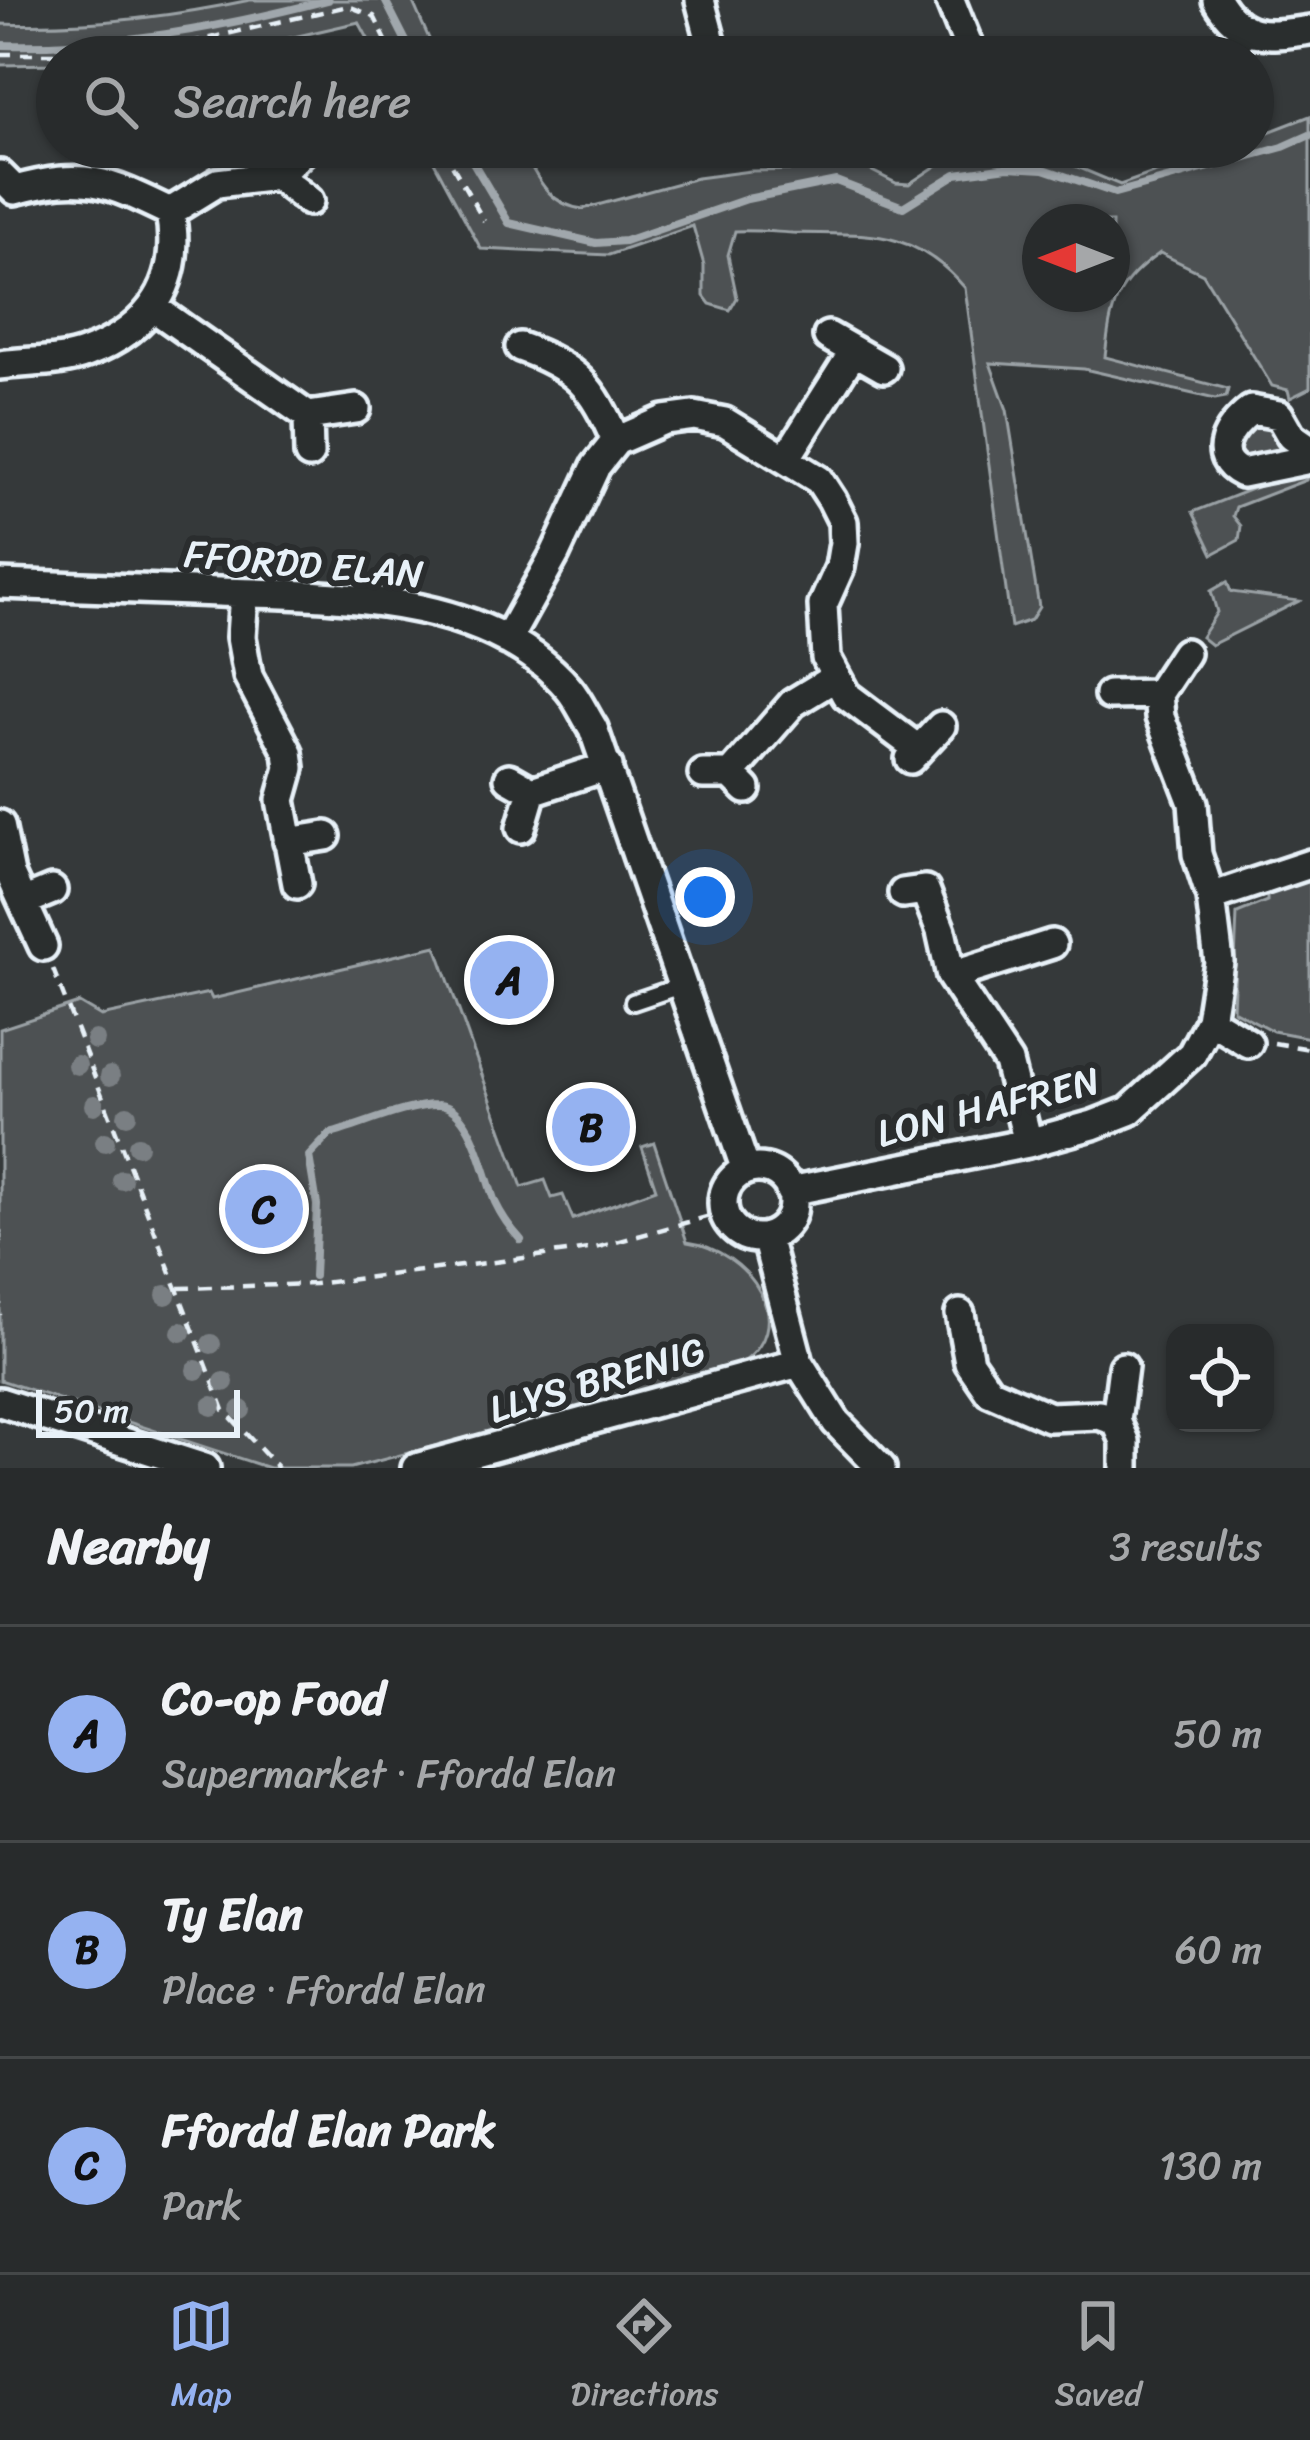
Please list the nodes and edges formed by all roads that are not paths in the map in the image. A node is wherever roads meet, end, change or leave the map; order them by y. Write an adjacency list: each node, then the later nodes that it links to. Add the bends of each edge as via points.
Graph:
1 (700, 0): 6 (street)
2 (950, 0): 7 (street)
3 (1217, 0): 5 (street)
4 (1310, 31): 5 (street)
5 (1244, 32): 8 (street)
6 (709, 36)
7 (965, 36)
8 (1241, 36)
9 (285, 168): 10 (street)
10 (277, 176): 12 (street); 13 (street, via 217,183)
11 (8, 193): 13 (street, via 64,178 91,180)
12 (309, 201)
13 (170, 212): 14 (street, via 171,274)
14 (154, 308): 18 (street, via 82,355); 21 (street)
15 (828, 336): 17 (street)
16 (520, 346): 22 (street, via 557,361 598,399)
17 (854, 351): 19 (street); 25 (street)
18 (0, 365)
19 (884, 368)
20 (356, 409): 21 (street)
21 (308, 416): 24 (street)
22 (616, 441): 25 (street, via 694,416 724,422); 29 (street)
23 (1310, 449): 26 (street, via 1279,415 1251,410 1223,448 1243,473)
24 (309, 454)
25 (787, 457): 31 (street, via 819,480 843,522 840,568 823,605)
26 (1310, 459)
27 (0, 584): 28 (street, FFORDD ELAN)
28 (244, 592): 29 (street, FFORDD ELAN, via 369,598 439,613); 40 (street, via 248,676 288,752 281,800)
29 (507, 640): 35 (street, FFORDD ELAN, via 570,690)
30 (1185, 652): 32 (street)
31 (834, 679): 34 (street, via 914,754); 36 (street, via 793,704)
32 (1158, 694): 33 (street); 45 (street, LON HAFREN, via 1193,803)
33 (1109, 695)
34 (941, 726)
35 (608, 766): 38 (street, via 521,784); 50 (street, FFORDD ELAN)
36 (727, 779)
37 (0, 825): 46 (street)
38 (521, 827)
39 (326, 836): 40 (street)
40 (288, 842): 42 (street)
41 (1310, 864): 45 (street)
42 (297, 884)
43 (52, 890): 46 (street)
44 (903, 893): 49 (street, via 925,890)
45 (1211, 897): 52 (street, LON HAFREN, via 1219,962)
46 (23, 902): 48 (street)
47 (1052, 944): 49 (street)
48 (43, 946)
49 (951, 976): 54 (street, via 1008,1062)
50 (683, 985): 51 (lane); 55 (street, FFORDD ELAN)
51 (633, 1002)
52 (1210, 1020): 53 (street); 54 (street, LON HAFREN, via 1192,1054 1129,1111)
53 (1248, 1043)
54 (1028, 1143): 56 (street, LON HAFREN)
55 (746, 1170): 56 (street, via 777,1174); 57 (street, via 729,1182 724,1212 745,1235)
56 (790, 1191): 57 (street, via 785,1224)
57 (766, 1237): 59 (street)
58 (960, 1314): 62 (street, via 969,1362 989,1390 1049,1417)
59 (799, 1363): 63 (street, LLYS BRENIG); 66 (street, via 836,1422)
60 (1123, 1367): 62 (street)
61 (0, 1402): 64 (street)
62 (1116, 1421): 67 (street)
63 (489, 1459): 65 (street, LLYS BRENIG)
64 (205, 1468)
65 (416, 1468)
66 (881, 1468)
67 (1125, 1468)

